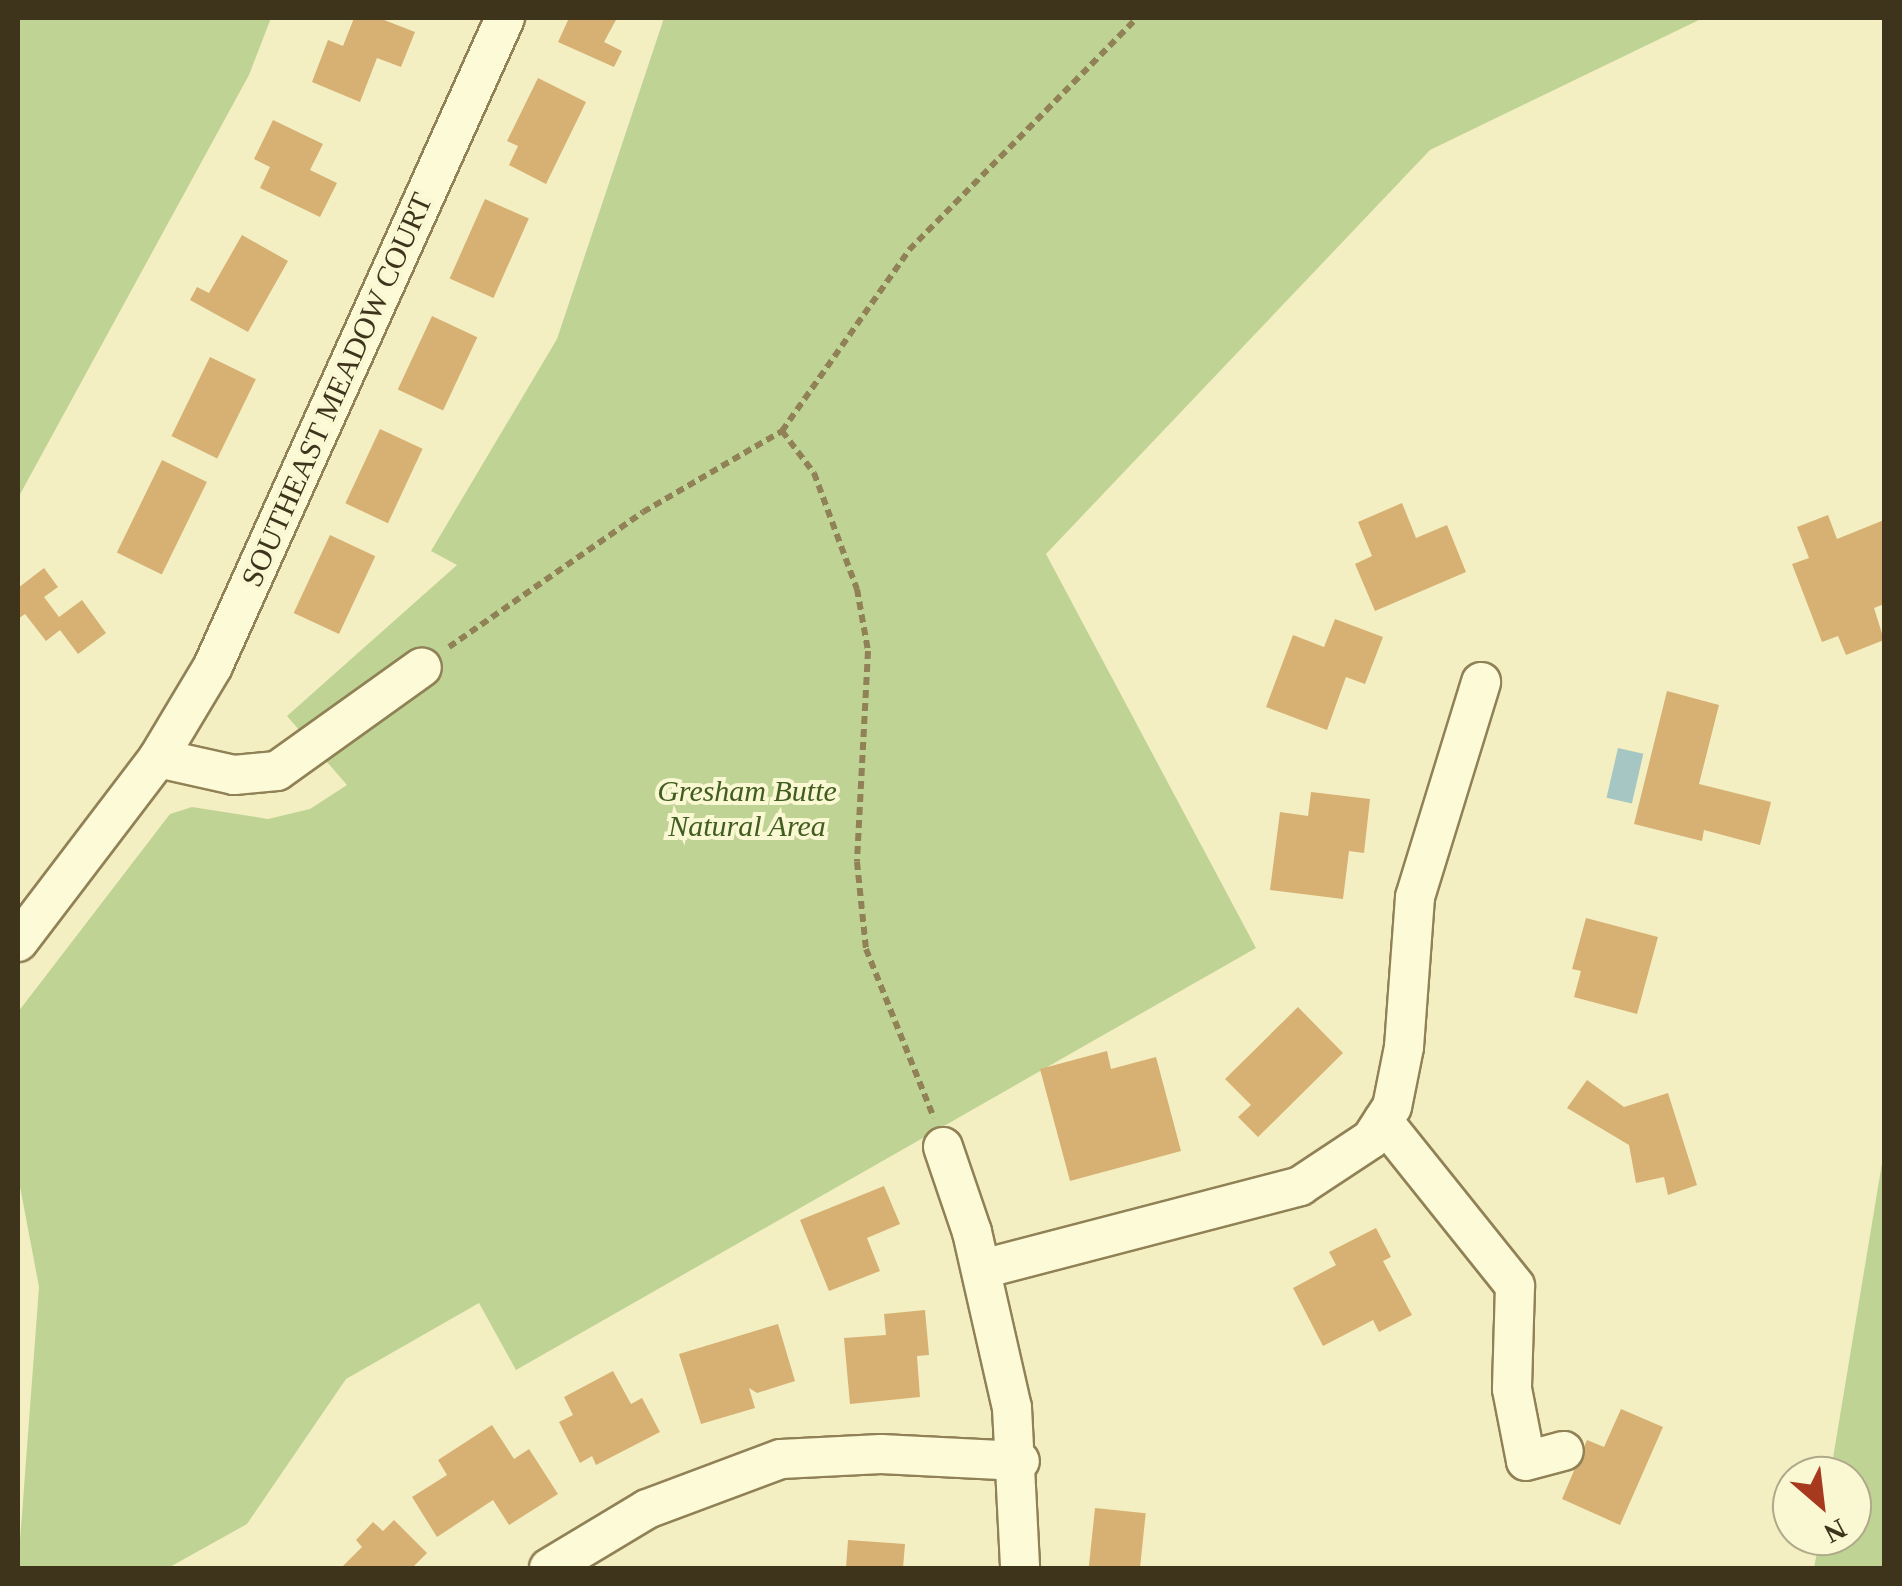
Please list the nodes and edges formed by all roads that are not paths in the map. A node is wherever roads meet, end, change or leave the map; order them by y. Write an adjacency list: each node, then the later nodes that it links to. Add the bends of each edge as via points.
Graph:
1 (505, 18): 4 (street, SOUTHEAST MEADOW COURT, via 220,651)
2 (422, 668): 4 (street, via 277,772 234,775)
3 (1481, 682): 6 (street, via 1415,897 1404,1047)
4 (158, 758): 5 (street, SOUTHEAST MEADOW COURT)
5 (18, 942)
6 (1383, 1121): 8 (street, via 1342,1164 1300,1186); 9 (street, via 1514,1286 1512,1388 1526,1461)
7 (943, 1148): 8 (street)
8 (982, 1269): 10 (street)
9 (1564, 1451)
10 (1020, 1461): 11 (street, via 882,1454 781,1459 647,1509); 12 (street)
11 (549, 1568)
12 (1020, 1568)

